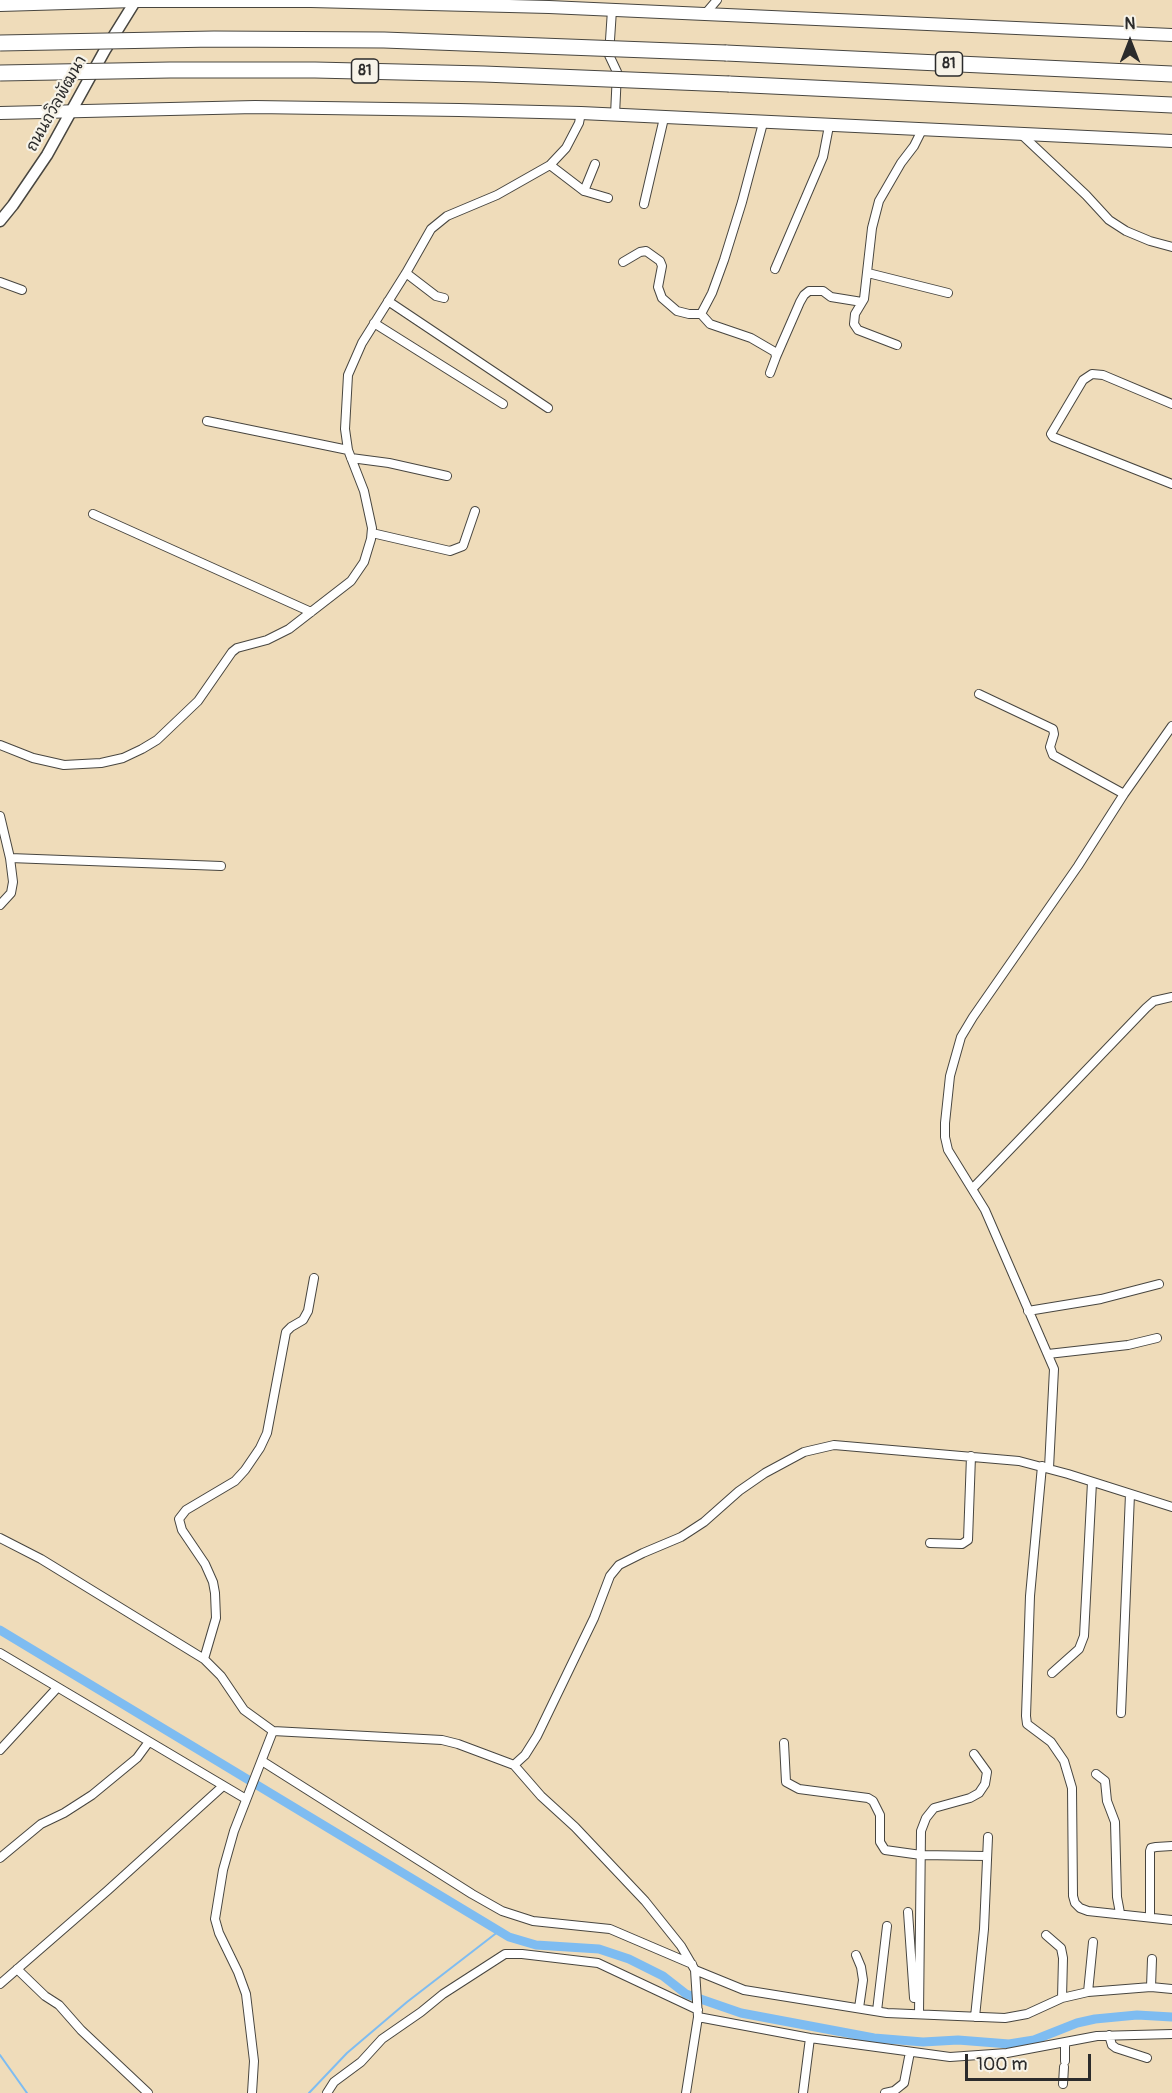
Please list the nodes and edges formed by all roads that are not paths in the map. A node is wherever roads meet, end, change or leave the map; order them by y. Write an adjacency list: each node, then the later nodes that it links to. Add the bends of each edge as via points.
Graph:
1 (717, 0): 6 (street)
2 (116, 1): 3 (main road); 4 (main road)
3 (135, 1): 5 (main road, via 311,1); 12 (street, ถนนถวิลพัฒนา)
4 (0, 5)
5 (612, 10): 6 (main road); 15 (street, via 609,55 617,72)
6 (705, 14): 7 (main road)
7 (1172, 35)
8 (0, 43): 10 (highway, 81, bridge, via 405,40)
9 (0, 74): 11 (highway, 81, bridge, via 170,70 484,74)
10 (1172, 74)
11 (1172, 105)
12 (70, 111): 13 (main road); 14 (main road, via 255,107); 27 (street, ถนนถวิลพัฒนา, via 36,172)
13 (0, 113)
14 (581, 114): 15 (main road); 23 (street, via 566,148)
15 (615, 116): 16 (main road)
16 (664, 118): 17 (main road); 26 (street)
17 (762, 123): 18 (main road); 39 (street, via 742,202 712,293)
18 (829, 126): 19 (main road); 30 (street, via 823,157)
19 (921, 130): 20 (main road); 32 (street, via 879,201)
20 (1021, 134): 21 (main road); 28 (street, via 1109,220 1126,231)
21 (1172, 141)
22 (595, 164): 24 (street)
23 (550, 165): 24 (street); 31 (street, via 438,222 430,229)
24 (584, 191): 25 (street)
25 (608, 198)
26 (644, 204)
27 (0, 219)
28 (1172, 247)
29 (623, 262): 39 (street, via 646,251 662,266 658,287 662,298 677,311)
30 (775, 269)
31 (406, 273): 36 (street); 37 (street)
32 (868, 273): 35 (street); 38 (street)
33 (0, 282): 34 (street)
34 (22, 290)
35 (948, 293)
36 (444, 298)
37 (388, 301): 40 (street); 46 (street)
38 (862, 302): 41 (street, via 855,314 855,328); 42 (street, via 809,291 800,302)
39 (701, 314): 42 (street, via 710,324 771,349)
40 (374, 323): 44 (street); 48 (street, via 348,375 345,410)
41 (897, 345)
42 (776, 357): 43 (street)
43 (770, 373)
44 (503, 404)
45 (1172, 404): 50 (street, via 1092,374 1083,380 1051,434)
46 (548, 408)
47 (207, 421): 48 (street)
48 (349, 454): 49 (street); 53 (street, via 366,498)
49 (447, 476)
50 (1172, 484)
51 (475, 511): 53 (street, via 463,546 450,552)
52 (93, 514): 54 (street)
53 (372, 533): 54 (street, via 359,572)
54 (311, 612): 57 (street, via 278,636 237,648 198,701 169,729 123,758 64,765)
55 (979, 694): 58 (street, via 1053,729 1053,755)
56 (1172, 726): 58 (street)
57 (0, 745)
58 (1124, 794): 64 (street, via 961,1037 945,1107 945,1137 954,1161)
59 (0, 816): 60 (street)
60 (10, 858): 61 (street); 62 (street, via 11,893)
61 (221, 866)
62 (0, 905)
63 (1172, 997): 64 (street, via 1154,1001 1146,1008)
64 (973, 1188): 67 (street)
65 (314, 1278): 78 (street, via 308,1311 303,1320 286,1332 267,1433 260,1448 235,1481 186,1510 179,1519 205,1564 215,1593 216,1618)
66 (1159, 1284): 67 (street)
67 (1028, 1311): 69 (street)
68 (1157, 1338): 69 (street)
69 (1048, 1354): 71 (street, via 1054,1374)
70 (971, 1456): 71 (street); 76 (street, via 968,1540 962,1544); 88 (street, via 834,1445 804,1452 765,1473 681,1537 619,1565 610,1576 537,1736)
71 (1045, 1467): 72 (street); 98 (street, via 1030,1596 1027,1724 1051,1742 1064,1761 1072,1788 1075,1903 1088,1911)
72 (1092, 1482): 73 (street); 79 (street, via 1084,1636 1079,1649)
73 (1130, 1494): 74 (street); 81 (street)
74 (1172, 1507)
75 (0, 1538): 78 (street)
76 (930, 1543)
77 (0, 1653): 80 (street)
78 (204, 1659): 82 (street, via 244,1710)
79 (1052, 1673)
80 (57, 1688): 83 (street); 85 (street)
81 (1121, 1713)
82 (273, 1731): 87 (street); 88 (street, via 442,1740)
83 (148, 1743): 90 (street); 96 (street, via 137,1758 92,1795 41,1824)
84 (784, 1743): 94 (street, via 786,1782 799,1789 868,1798 880,1815 880,1842 885,1850)
85 (0, 1750)
86 (974, 1754): 94 (street, via 987,1772 985,1784 970,1798 934,1808 921,1831)
87 (260, 1765): 91 (street); 107 (street, via 502,1911 533,1920 610,1929)
88 (514, 1765): 107 (street, via 645,1901)
89 (1096, 1774): 98 (street, via 1106,1781 1107,1802 1115,1822)
90 (223, 1786): 91 (street); 106 (street)
91 (246, 1799): 126 (street, via 223,1870 215,1919 246,1994 254,2061)
92 (988, 1837): 95 (street)
93 (1172, 1846): 99 (street, via 1150,1851)
94 (921, 1855): 95 (street); 115 (street)
95 (986, 1856): 117 (street)
96 (0, 1858)
97 (908, 1912): 115 (street, via 914,1996)
98 (1120, 1913): 99 (street)
99 (1150, 1917): 100 (street)
100 (1172, 1920)
101 (887, 1926): 116 (street)
102 (1046, 1935): 112 (street, via 1061,1948)
103 (1093, 1942): 111 (street)
104 (856, 1955): 113 (street, via 863,1980)
105 (1152, 1959): 109 (street)
106 (17, 1969): 108 (street); 125 (street)
107 (695, 1970): 113 (street, via 744,1990); 114 (street)
108 (0, 1984)
109 (1151, 1987): 110 (street); 111 (street)
110 (1172, 1989)
111 (1088, 1992): 112 (street)
112 (1062, 1998): 117 (street, via 1027,2014)
113 (859, 2008): 116 (street)
114 (698, 2010): 120 (street); 127 (street, via 598,1963 504,1954 379,2042); 128 (street)
115 (919, 2010): 116 (street); 117 (street)
116 (877, 2011)
117 (975, 2017)
118 (1172, 2034): 119 (street)
119 (1109, 2035): 121 (street); 123 (street, via 1116,2048)
120 (810, 2038): 122 (street); 129 (street)
121 (1065, 2042): 122 (street, via 1007,2053 950,2057); 124 (street)
122 (910, 2052): 130 (street, via 904,2083)
123 (1147, 2058)
124 (1063, 2084)
125 (148, 2093)
126 (252, 2093)
127 (327, 2093)
128 (686, 2093)
129 (803, 2093)
130 (885, 2093)

